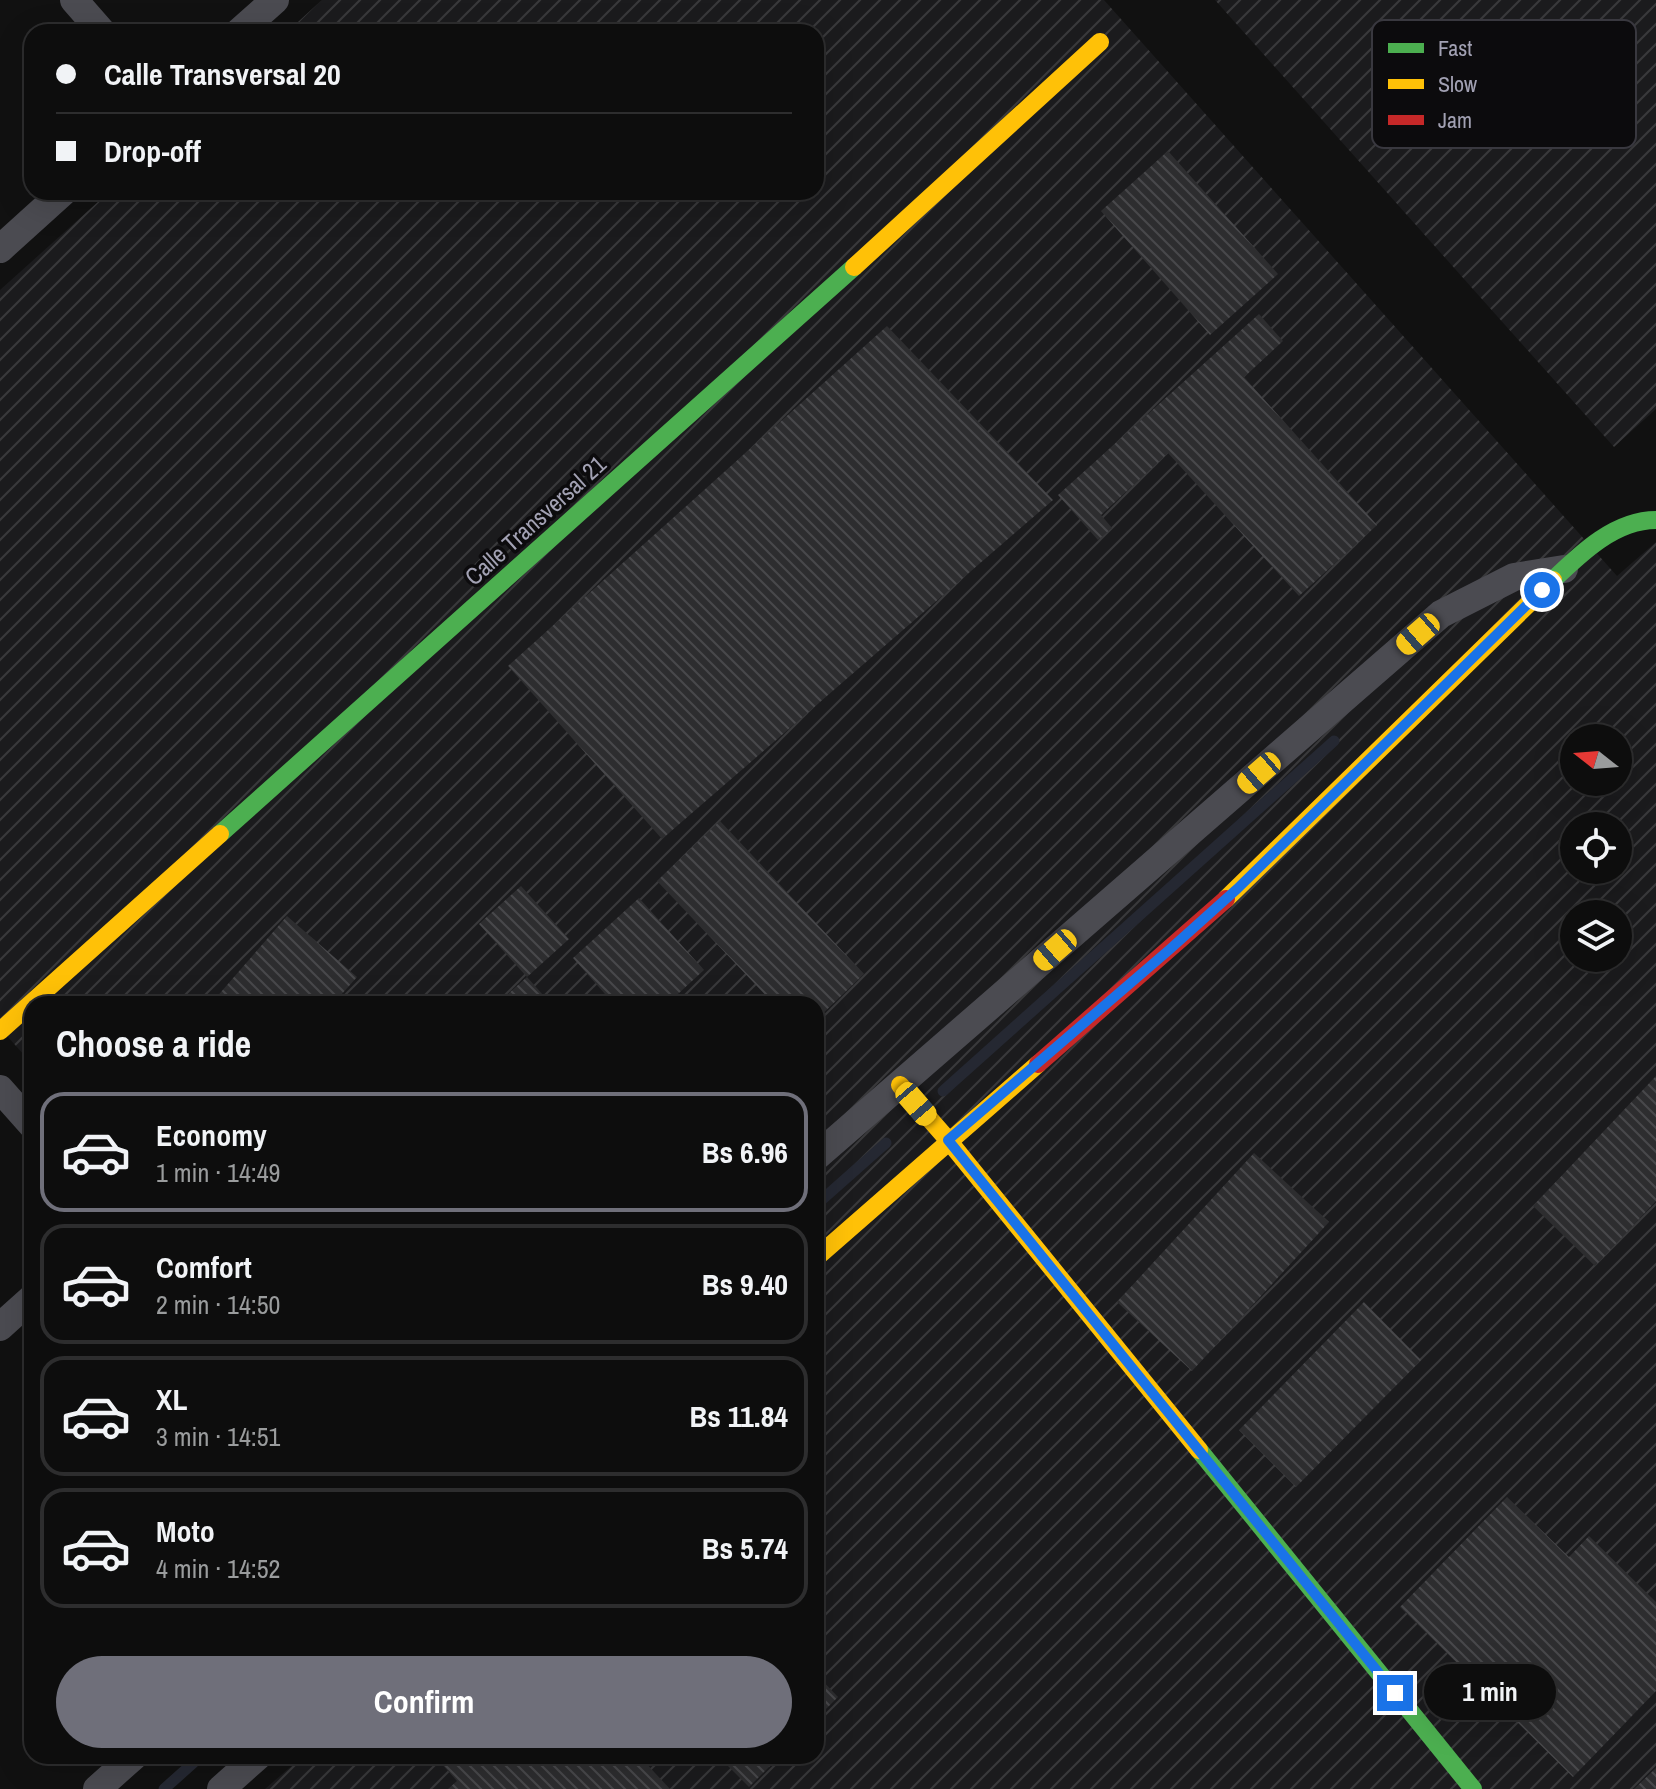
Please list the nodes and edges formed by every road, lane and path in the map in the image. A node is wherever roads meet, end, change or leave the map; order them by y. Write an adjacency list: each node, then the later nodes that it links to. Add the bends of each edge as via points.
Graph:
1 (74, 0): 3 (street)
2 (275, 0): 4 (street)
3 (95, 24)
4 (248, 24)
5 (1100, 42): 10 (street, Calle Transversal 21)
6 (54, 200): 7 (street)
7 (0, 249)
8 (1656, 520): 9 (street, via 1622,526)
9 (1564, 569): 13 (street, via 1514,577 1441,614); 16 (street, via 1237,889)
10 (39, 996)
11 (24, 1010): 12 (street, Calle Transversal 21)
12 (0, 1031)
13 (900, 1085): 16 (street); 17 (street)
14 (0, 1089): 15 (street)
15 (24, 1116)
16 (948, 1140): 18 (street); 25 (street)
17 (824, 1150)
18 (824, 1251)
19 (24, 1305): 20 (street)
20 (0, 1327)
21 (125, 1764): 23 (street)
22 (249, 1764): 24 (street)
23 (97, 1789)
24 (221, 1789)
25 (1473, 1789)

